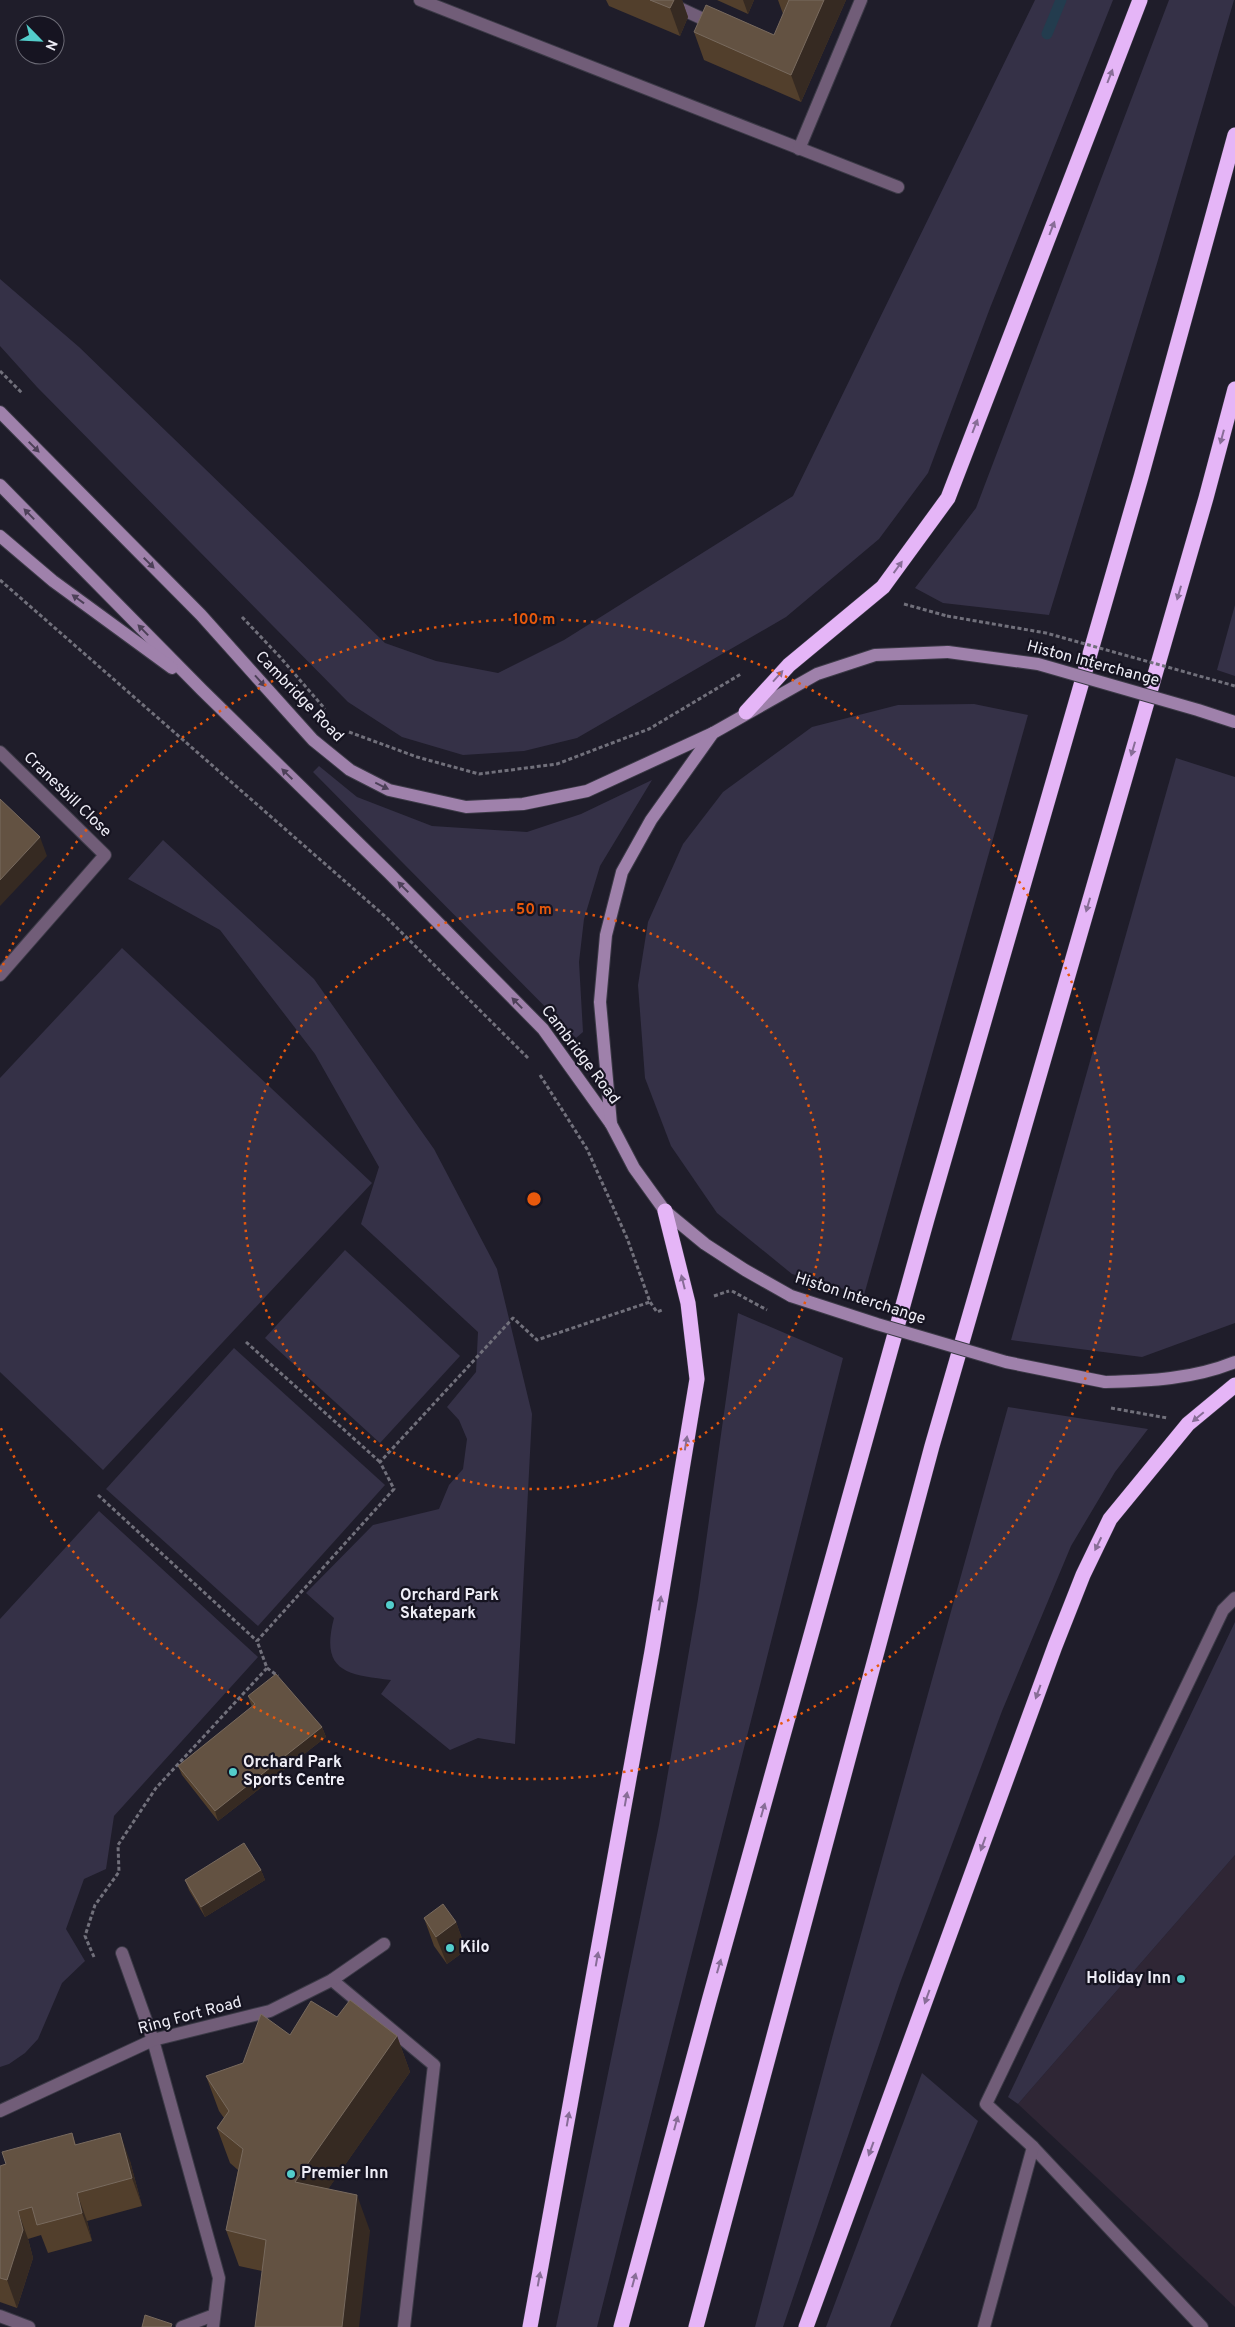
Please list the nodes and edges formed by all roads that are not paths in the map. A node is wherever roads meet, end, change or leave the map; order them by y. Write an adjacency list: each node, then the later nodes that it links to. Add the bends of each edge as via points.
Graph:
1 (420, 0): 7 (street)
2 (662, 0): 5 (street)
3 (861, 0): 7 (street)
4 (1140, 0): 14 (highway, one-way to 4, via 789,665 883,587 948,498)
5 (731, 32)
6 (1235, 135): 36 (highway, one-way to 6, via 927,1219 1141,478)
7 (799, 149): 8 (street)
8 (898, 187)
9 (1235, 390): 37 (highway, one-way to 37, via 932,1446)
10 (0, 412): 16 (main road, Cambridge Road, one-way to 16, via 201,615 313,740 350,770 389,790 466,807 524,804 586,791)
11 (0, 484): 13 (main road, Cambridge Road, one-way to 11)
12 (0, 536): 13 (main road, Cambridge Road, one-way to 12, via 53,581)
13 (202, 690): 19 (main road, Cambridge Road, one-way to 13, via 543,1029)
14 (746, 712): 15 (main road, Histon Interchange, bridge, via 816,674 875,655 948,652 1038,664); 16 (main road, Histon Interchange)
15 (1235, 722)
16 (712, 733): 19 (main road, Histon Interchange, via 651,820 622,872 606,935 600,1002)
17 (0, 752): 18 (street, Cranesbill Close, via 105,855)
18 (0, 975)
19 (611, 1124): 20 (main road, Histon Interchange, via 634,1168)
20 (665, 1211): 21 (main road, Histon Interchange, bridge, via 713,1249 791,1296 1006,1362 1105,1382 1142,1382 1208,1373); 35 (highway, one-way to 20, via 652,1652 697,1379 688,1303)
21 (1235, 1362)
22 (1235, 1385): 38 (highway, one-way to 38, via 1188,1424 1110,1519 1083,1575)
23 (1235, 1598): 29 (street, via 1223,1610 986,2104)
24 (384, 1944): 26 (street, Ring Fort Road)
25 (122, 1952): 27 (street)
26 (332, 1980): 27 (street, Ring Fort Road, via 270,2011); 34 (street, via 434,2065)
27 (152, 2040): 28 (street, Ring Fort Road); 31 (street, via 219,2278)
28 (0, 2111)
29 (1033, 2147): 39 (street); 40 (street)
30 (0, 2316): 32 (street)
31 (214, 2321): 33 (street)
32 (29, 2327)
33 (182, 2327)
34 (404, 2327)
35 (530, 2327)
36 (621, 2327)
37 (696, 2327)
38 (806, 2327)
39 (984, 2327)
40 (1202, 2327)

